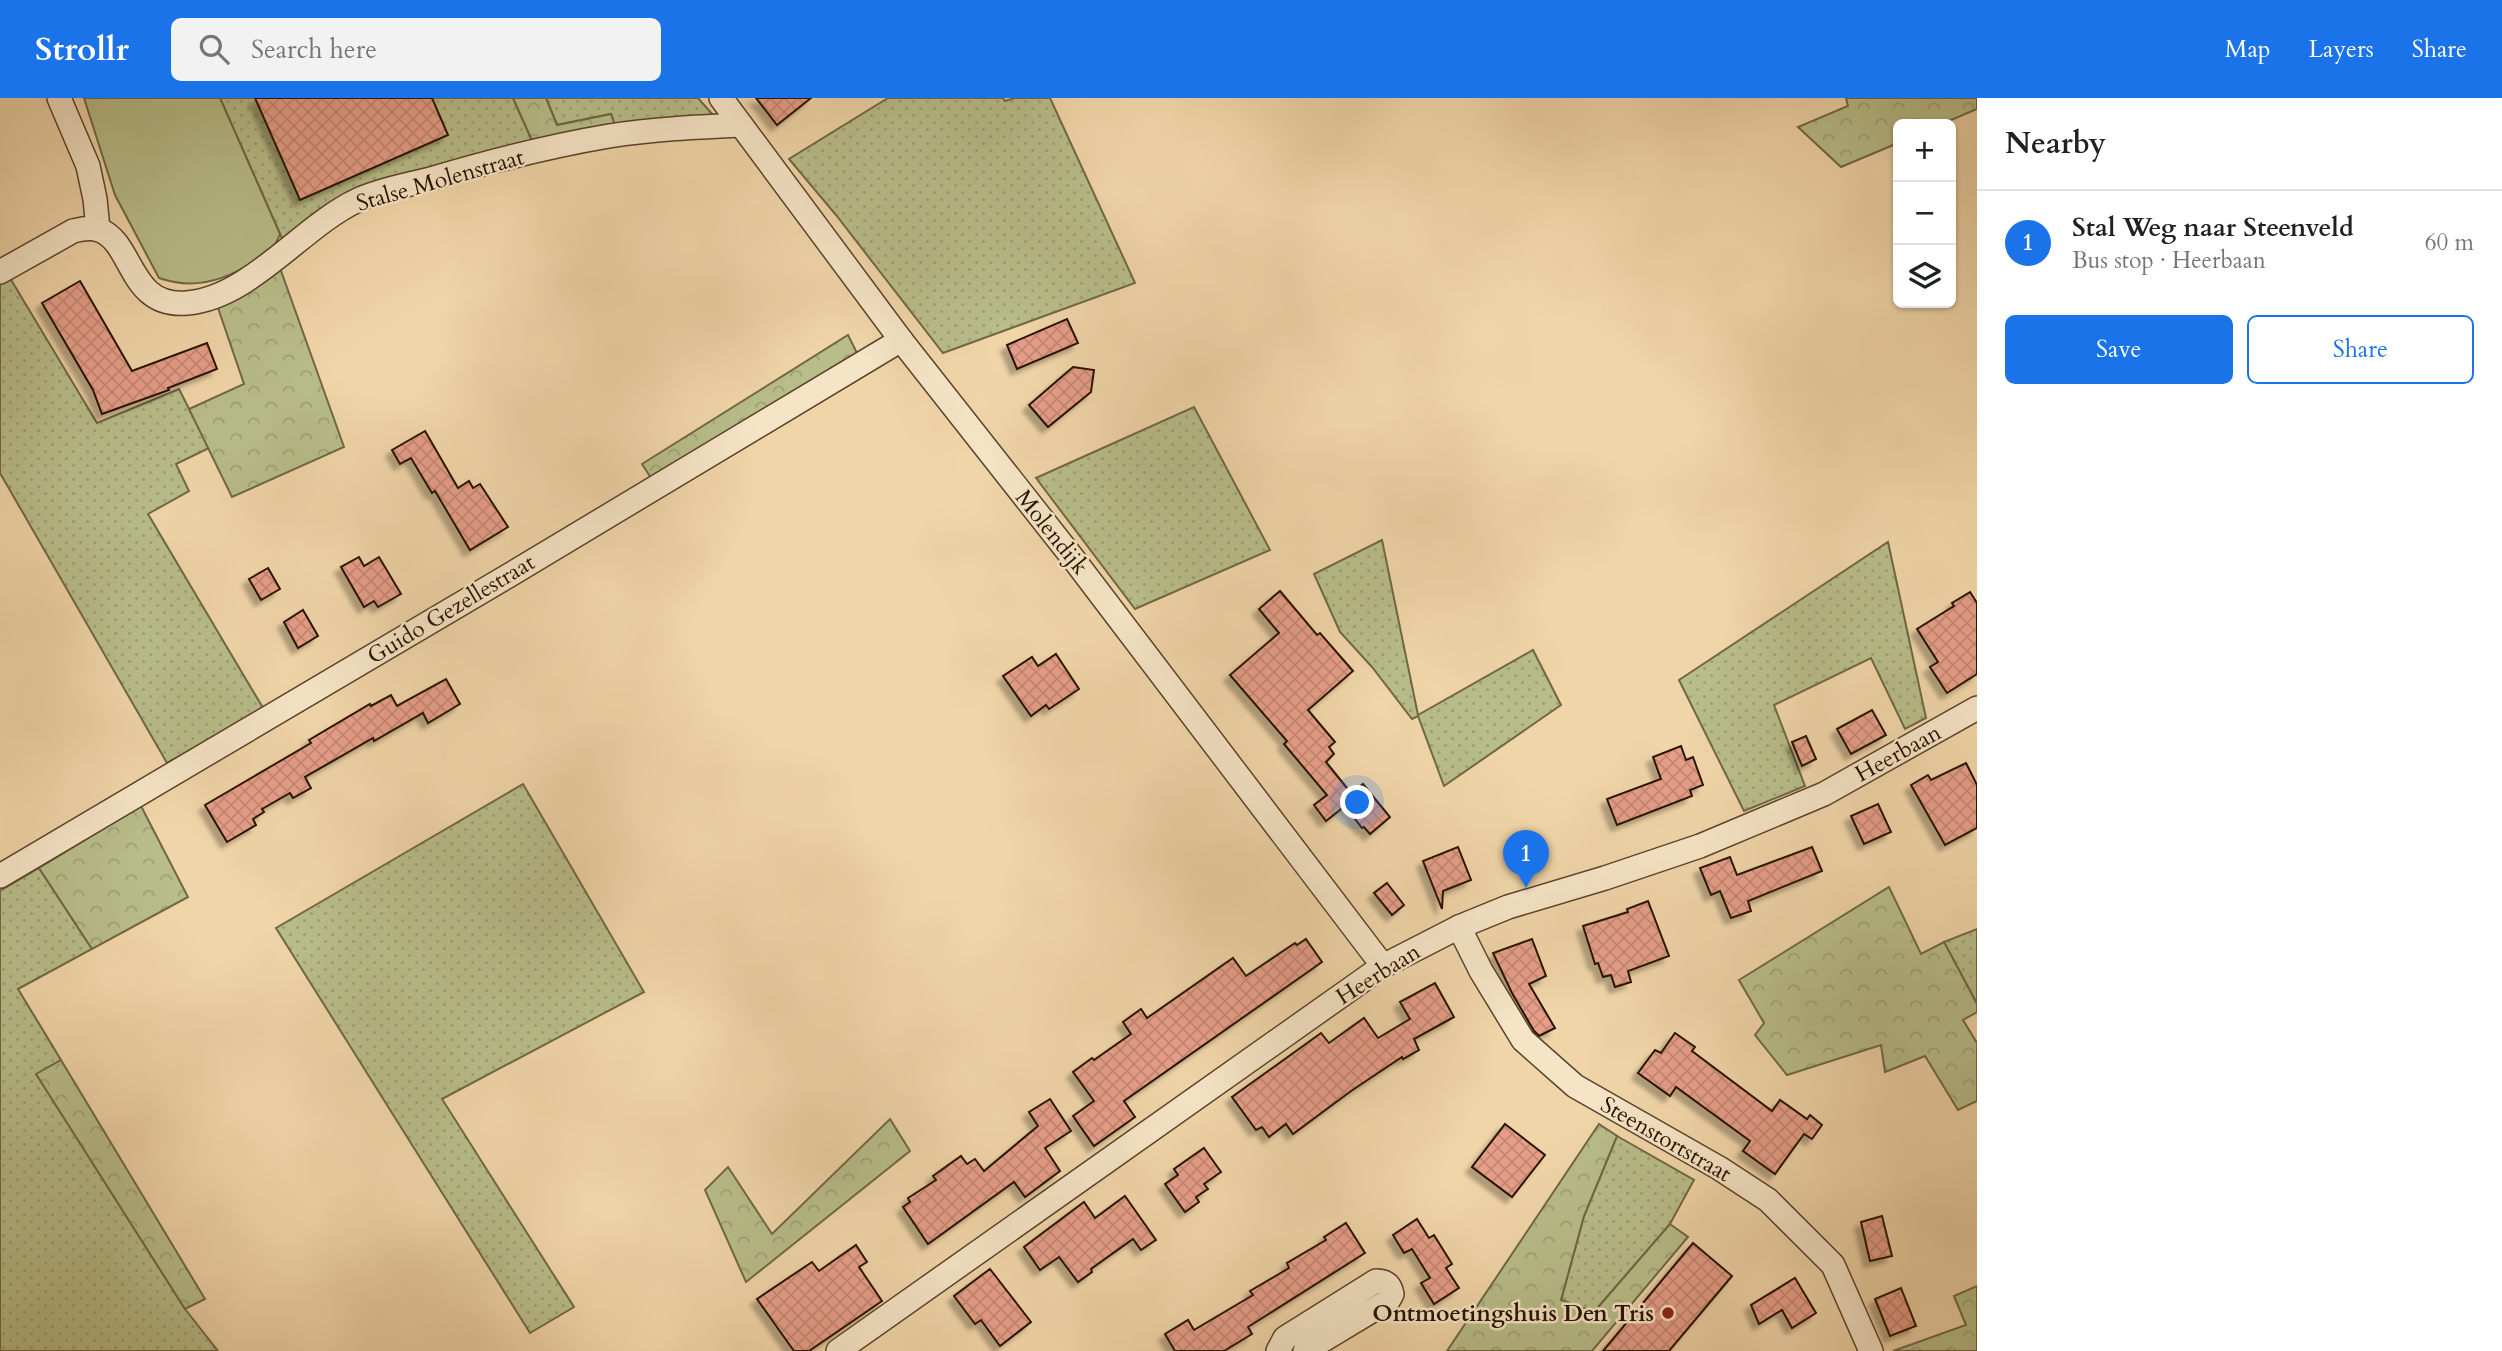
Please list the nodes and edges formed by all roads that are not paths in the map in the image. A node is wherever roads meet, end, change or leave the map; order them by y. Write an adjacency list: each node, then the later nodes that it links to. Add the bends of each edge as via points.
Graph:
1 (59, 98): 4 (street, via 88,166)
2 (720, 98): 3 (street, Molendijk)
3 (741, 125): 4 (street, Stalse Molenstraat, via 608,136 359,199 318,224 257,274 224,292 188,303 170,302 144,287 108,235); 6 (street, Molendijk)
4 (98, 229): 5 (street, via 73,231)
5 (0, 272)
6 (901, 340): 8 (street, Guido Gezellestraat); 10 (street, Molendijk)
7 (1977, 708): 9 (street, Heerbaan, via 1824,794 1762,821)
8 (0, 876)
9 (1459, 927): 10 (street, Heerbaan); 14 (street, Steenstortstraat, via 1523,1040 1575,1086 1768,1200 1833,1265)
10 (1383, 966): 11 (street, Heerbaan)
11 (838, 1351)
12 (1278, 1351): 13 (street, via 1286,1338 1377,1281 1390,1286 1388,1301)
13 (1305, 1351)
14 (1871, 1351)

